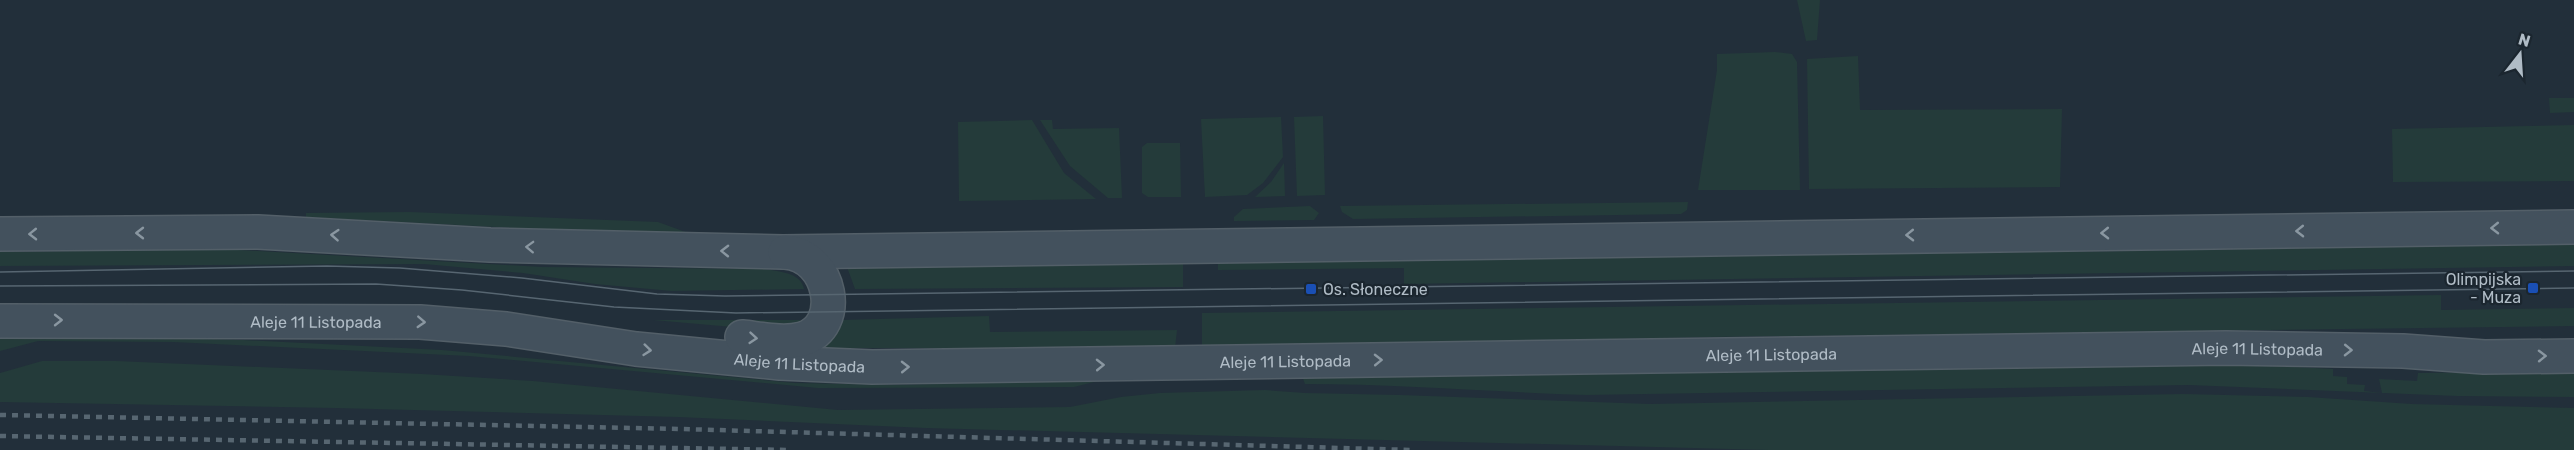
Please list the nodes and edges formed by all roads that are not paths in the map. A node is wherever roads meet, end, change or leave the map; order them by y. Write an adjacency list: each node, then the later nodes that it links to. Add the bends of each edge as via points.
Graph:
1 (2574, 215): 2 (main road)
2 (2558, 227): 4 (main road, one-way to 4)
3 (0, 234): 4 (main road, one-way to 3, via 512,246 258,232)
4 (783, 252): 6 (main road, one-way to 4, via 612,326 779,341 805,339 825,316 827,286 810,261)
5 (0, 321): 6 (main road, Aleje 11 Listopada, one-way to 6, via 420,322)
6 (506, 329): 8 (main road, Aleje 11 Listopada, one-way to 8, via 636,349 872,368 2122,348)
7 (2574, 334): 8 (main road, via 2494,336)
8 (2403, 351): 9 (main road, Aleje 11 Listopada, one-way to 9, via 2484,357)
9 (2574, 356)

